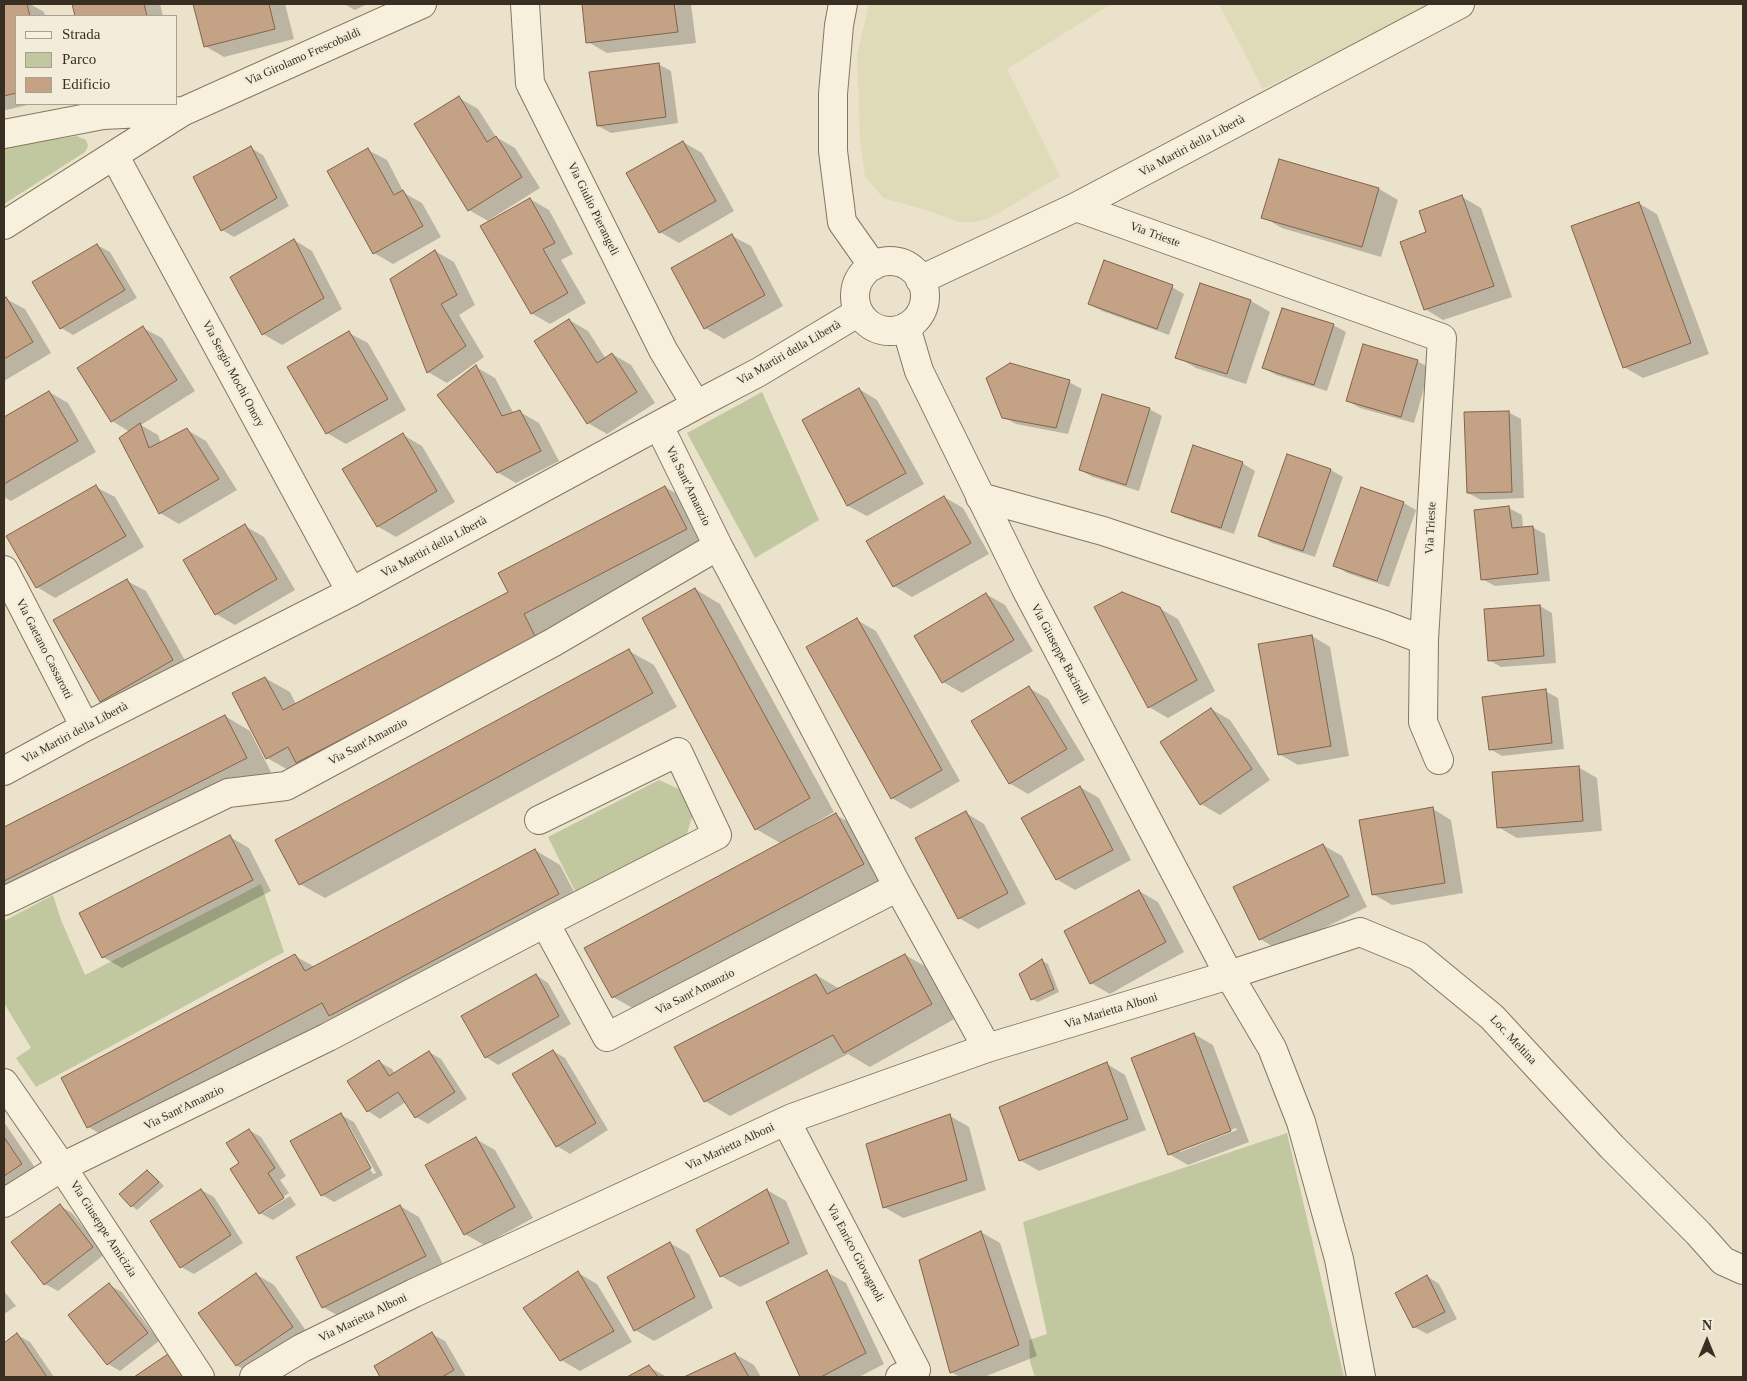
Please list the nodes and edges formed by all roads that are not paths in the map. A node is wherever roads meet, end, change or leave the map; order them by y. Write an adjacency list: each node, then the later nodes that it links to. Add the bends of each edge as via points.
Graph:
1 (422, 4): 5 (street, Via Girolamo Frescobaldi)
2 (525, 4): 14 (street, Via Giulio Pierangeli, via 530,83 663,350)
3 (843, 4): 10 (street, via 833,94 833,151 842,222)
4 (1460, 4): 8 (street, Via Martiri della Libertà)
5 (184, 111): 6 (street, Via Girolamo Frescobaldi, via 103,115); 7 (street, Via Girolamo Frescobaldi)
6 (4, 134)
7 (114, 155): 9 (street, Via Girolamo Frescobaldi); 19 (street, Via Sergio Mochi Onory)
8 (1076, 207): 11 (street, Via Martiri della Libertà); 20 (street, Via Trieste, via 1442,338)
9 (4, 225)
10 (873, 266): 11 (street, via 884,262 900,264 914,271); 12 (street, via 858,281 855,302)
11 (920, 280): 13 (street, via 924,301 921,311)
12 (859, 312): 13 (street, via 874,328 896,331); 14 (street, Via Martiri della Libertà, via 759,372)
13 (906, 327): 16 (street, Via Giuseppe Bacinelli, via 918,371)
14 (696, 405): 15 (street, Via Martiri della Libertà)
15 (659, 426): 17 (street, Via Sant'Amanzio); 19 (street, Via Martiri della Libertà)
16 (980, 497): 20 (street, via 1102,531); 28 (street, Via Giuseppe Bacinelli)
17 (718, 546): 25 (street, Via Sant'Amanzio); 26 (street, Via Sant'Amanzio, via 552,643 286,786 228,793)
18 (4, 570): 21 (street, Via Gaetano Cassarotti)
19 (351, 592): 21 (street, Via Martiri della Libertà)
20 (1424, 640): 22 (street, via 1423,722)
21 (85, 727): 23 (street, Via Martiri della Libertà)
22 (1439, 760)
23 (4, 771)
24 (539, 820): 27 (street, Via Sant'Amanzio, via 678,752 717,835)
25 (898, 887): 27 (street, Via Sant'Amanzio, via 607,1037); 29 (street, Via Sant'Amanzio)
26 (4, 901)
27 (545, 923): 32 (street, Via Sant'Amanzio, via 328,1037)
28 (1229, 975): 29 (street, Via Marietta Alboni); 34 (street, Loc. Meltina, via 1360,932 1418,956 1492,1017 1723,1261); 38 (street, Via Giuseppe Bacinelli, via 1272,1048 1301,1122 1339,1259)
29 (987, 1048): 31 (street, Via Marietta Alboni)
30 (4, 1083): 32 (street, Via Giuseppe Amicizia)
31 (786, 1121): 36 (street, Via Marietta Alboni, via 406,1297 302,1348); 37 (street, Via Enrico Giovagnoli, via 916,1370)
32 (62, 1167): 33 (street, Via Sant'Amanzio); 35 (street, Via Giuseppe Amicizia)
33 (4, 1203)
34 (1743, 1270)
35 (200, 1377)
36 (254, 1377)
37 (900, 1377)
38 (1361, 1377)

